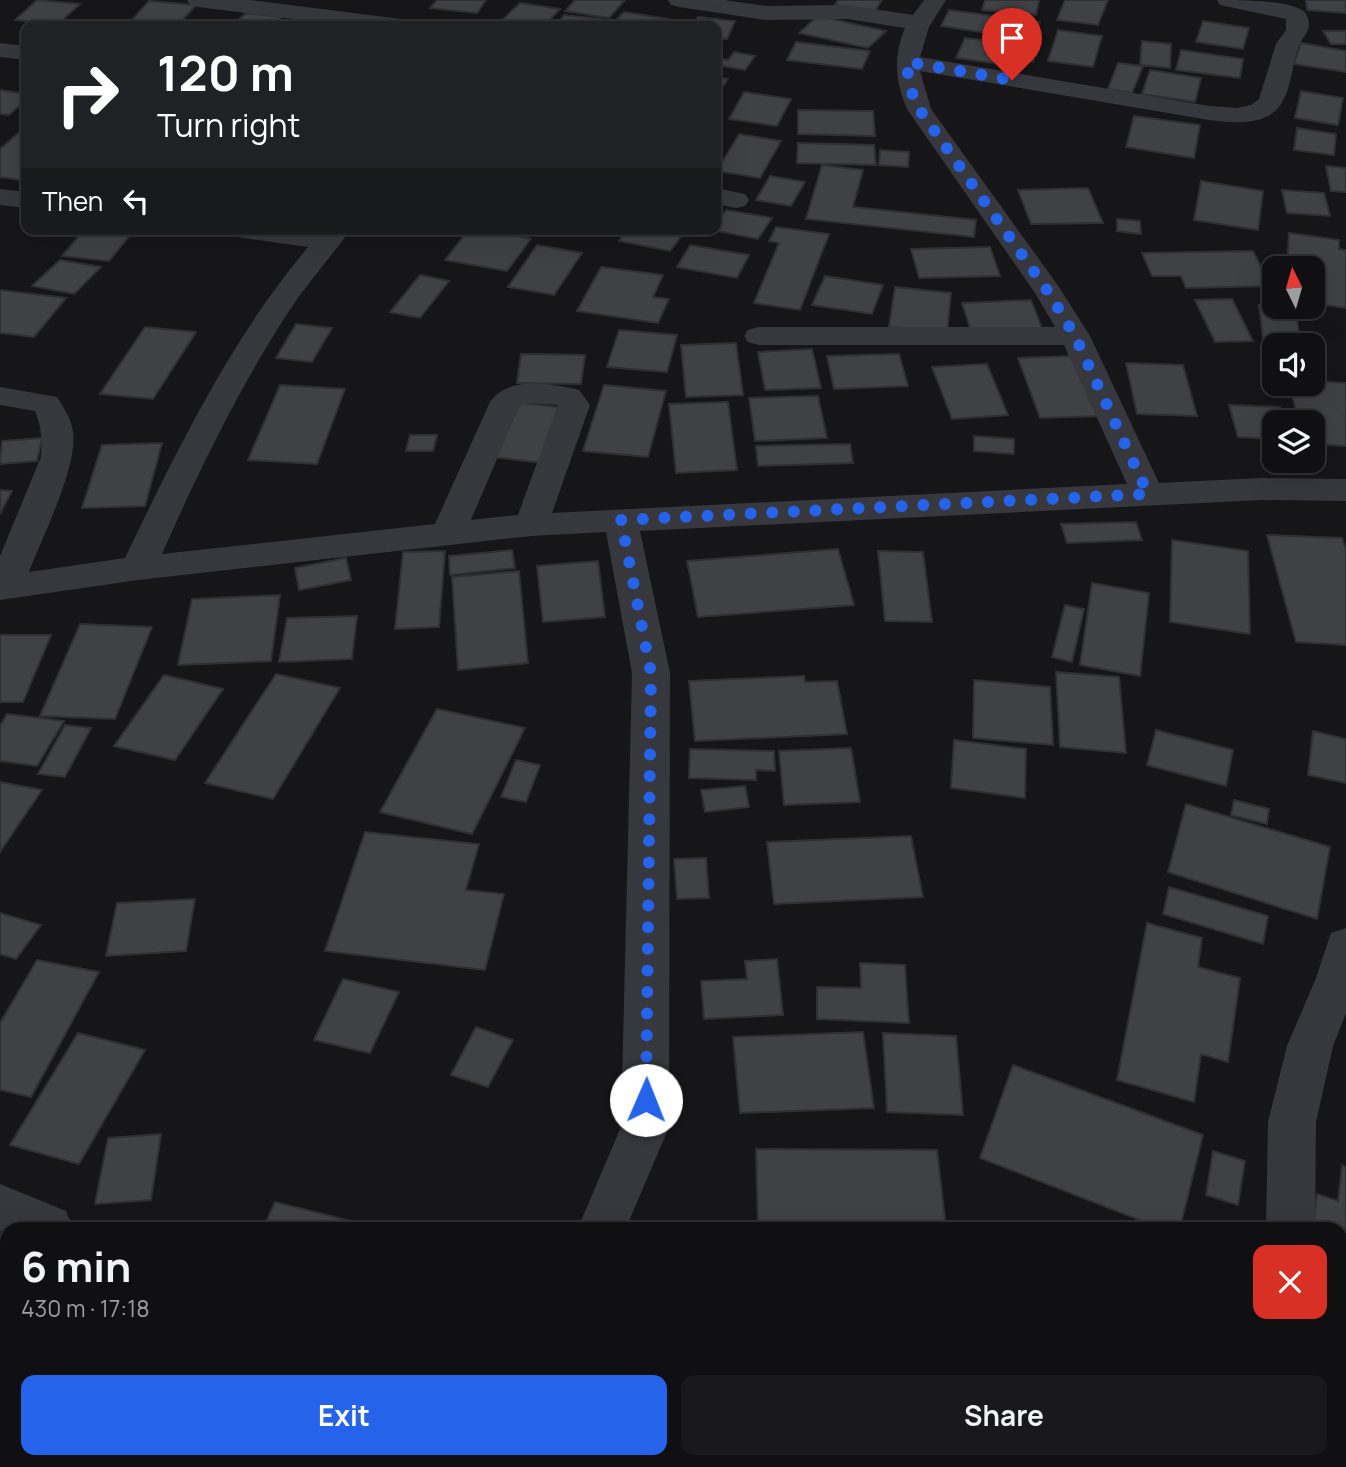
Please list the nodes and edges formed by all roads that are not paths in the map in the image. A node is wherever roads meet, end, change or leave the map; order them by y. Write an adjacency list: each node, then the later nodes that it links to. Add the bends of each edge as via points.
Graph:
1 (198, 0): 5 (street)
2 (679, 0): 6 (street, via 766,13 840,11)
3 (934, 0): 6 (street)
4 (1228, 0): 9 (street, via 1284,10 1297,18 1297,30 1287,44 1273,96 1259,111 1237,116)
5 (362, 21)
6 (916, 23): 9 (street)
7 (0, 50): 8 (street)
8 (21, 52)
9 (907, 62): 14 (street, via 909,86 919,109)
10 (0, 197): 11 (street)
11 (21, 199)
12 (331, 235): 21 (street, via 273,312 207,425)
13 (759, 336): 14 (street)
14 (1075, 336): 16 (street)
15 (0, 396): 22 (street, via 46,404 56,418 59,436 57,457)
16 (1148, 494): 17 (street, via 1261,489); 18 (street)
17 (1344, 494)
18 (621, 520): 19 (street); 26 (street, via 651,673 645,1127)
19 (531, 525): 20 (street); 20 (street, via 575,405 568,397 529,393 506,402)
20 (449, 533): 21 (street)
21 (138, 568): 22 (street)
22 (3, 588)
23 (1346, 946): 27 (street, via 1310,1046 1292,1122)
24 (0, 1207): 25 (street)
25 (35, 1222)
26 (605, 1222)
27 (1290, 1222)

